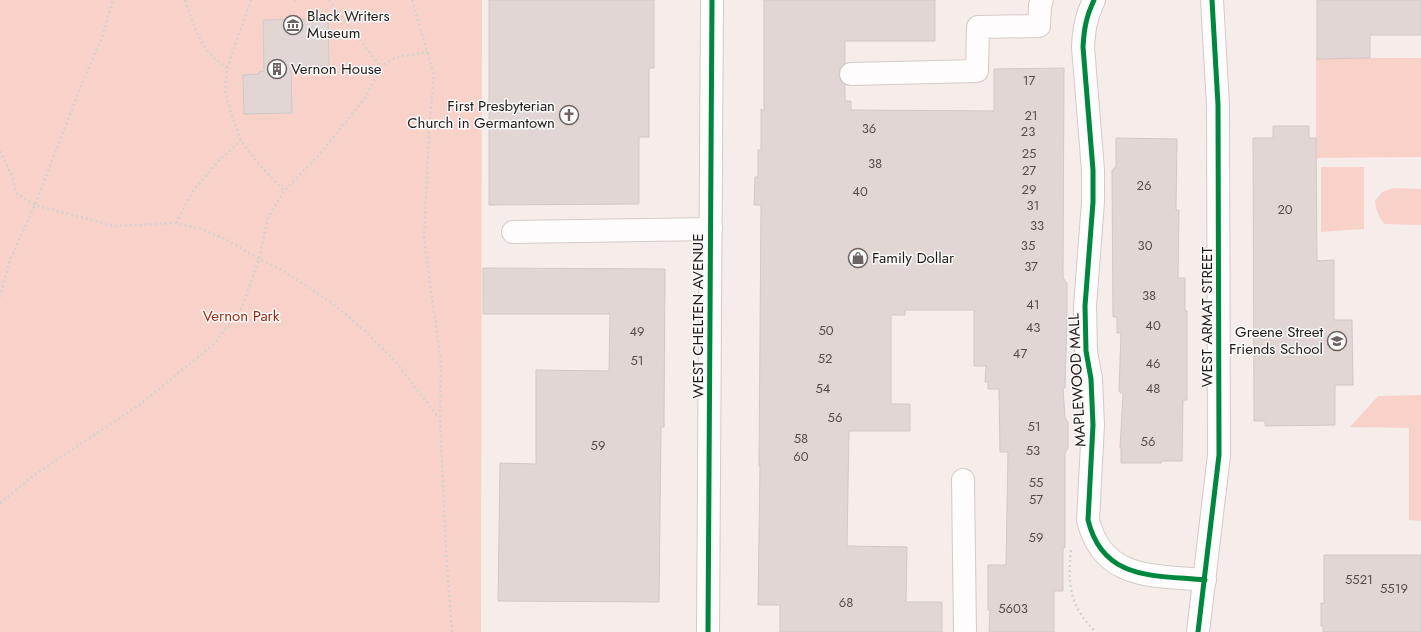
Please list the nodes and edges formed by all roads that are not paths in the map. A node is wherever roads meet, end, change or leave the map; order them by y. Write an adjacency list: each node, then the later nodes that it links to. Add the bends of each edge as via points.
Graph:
1 (712, 0): 6 (street, WEST CHELTEN AVENUE)
2 (1042, 0): 5 (street, via 1039,26 978,27 976,71)
3 (1094, 0): 9 (street, MAPLEWOOD MALL, via 1084,28 1083,47 1093,170 1085,306 1086,351 1093,425 1088,520 1097,544 1117,565 1145,574)
4 (1212, 0): 9 (street, WEST ARMAT STREET, via 1218,105 1219,455)
5 (852, 74)
6 (711, 229): 7 (street); 10 (street, WEST CHELTEN AVENUE)
7 (513, 232)
8 (963, 480): 11 (street)
9 (1205, 580): 12 (street, WEST ARMAT STREET)
10 (708, 632)
11 (965, 632)
12 (1198, 632)

